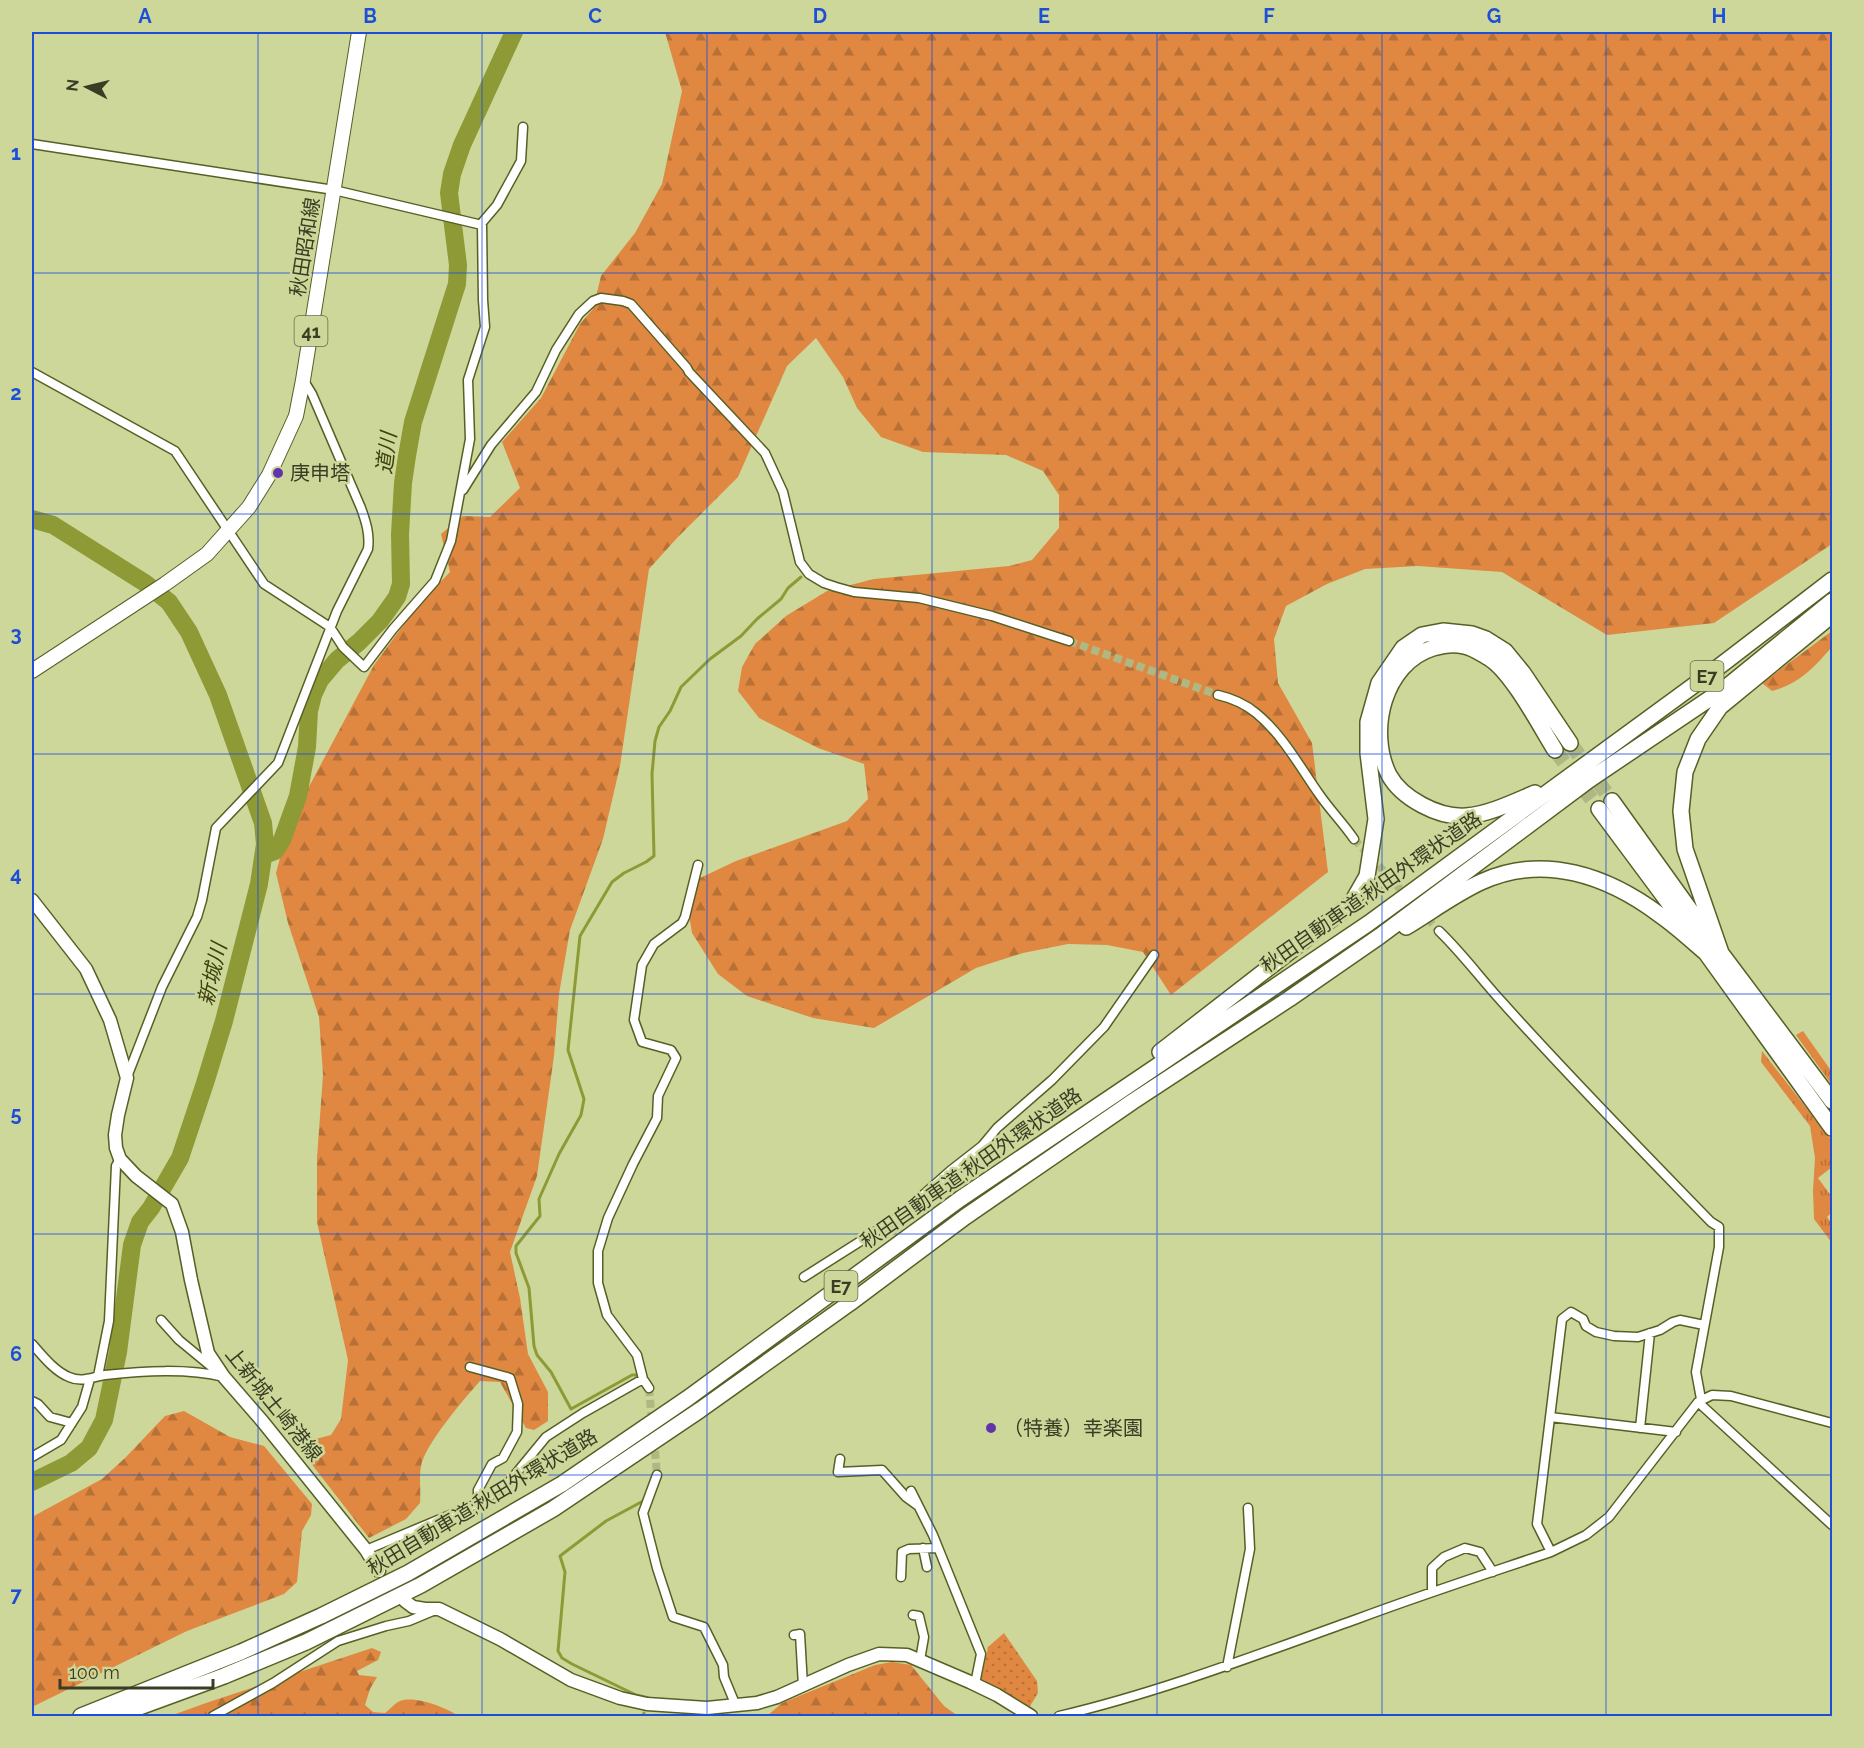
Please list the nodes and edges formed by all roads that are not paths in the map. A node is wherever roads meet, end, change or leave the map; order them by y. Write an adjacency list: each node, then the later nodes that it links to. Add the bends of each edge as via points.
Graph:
1 (359, 32): 4 (main road, 秋田昭和線 / 41)
2 (523, 127): 5 (street, via 521,161)
3 (32, 144): 4 (street)
4 (334, 190): 5 (street); 7 (main road, 秋田昭和線 / 41)
5 (480, 225): 8 (street, via 485,327 468,380 470,439)
6 (32, 372): 9 (street, via 175,451)
7 (303, 380): 9 (main road, 秋田昭和線 / 41, via 296,416 269,475 249,507); 13 (street, via 361,508 369,540 365,558)
8 (460, 495): 13 (street, via 451,541 435,581 364,667 343,647); 14 (street, via 491,445 536,392 579,314 601,298 623,301 631,304 765,453 783,492 800,562 809,574 854,592 938,602)
9 (228, 530): 13 (street, via 264,584); 15 (main road, 秋田昭和線 / 41, via 207,554)
10 (1833, 580): 19 (highway, E7)
11 (1833, 601): 19 (highway, E7, via 1724,689)
12 (1833, 615): 26 (highway, via 1720,707 1698,739 1685,772 1681,811 1685,849)
13 (330, 627): 29 (street, via 278,763 216,828 197,917 162,987)
14 (1069, 641)
15 (32, 671)
16 (1218, 695): 22 (street, via 1256,712)
17 (1570, 743): 32 (highway, via 1523,673 1505,651 1486,639 1443,631 1422,635 1402,648 1379,683 1368,722 1376,819 1367,876 1352,904)
18 (1555, 750): 20 (highway, via 1515,685 1491,659 1465,646 1444,644 1420,652 1400,669 1385,698 1379,729 1390,776 1408,798 1434,812 1466,816 1503,807)
19 (1584, 775): 20 (highway, 秋田自動車道;秋田外環状道路 / E7); 28 (highway, 秋田自動車道;秋田外環状道路 / E7, via 1380,936)
20 (1560, 783): 32 (highway, 秋田自動車道;秋田外環状道路 / E7, via 1369,923)
21 (1605, 805): 26 (highway)
22 (1354, 839)
23 (698, 865): 42 (street, via 682,923 654,944 642,965 634,1020 642,1042 671,1050 676,1058 658,1096 657,1118 608,1218 598,1251 598,1283 607,1315 637,1355)
24 (32, 900): 29 (main road, via 86,969 110,1020)
25 (1440, 931): 36 (street, via 1584,1089 1719,1227 1719,1247)
26 (1714, 953): 28 (highway, via 1605,882 1569,871 1514,871 1472,887); 30 (highway); 31 (highway)
27 (1154, 955): 34 (street, via 1104,1028 982,1146 897,1218)
28 (1289, 999): 78 (highway, 秋田自動車道;秋田外環状道路 / E7, via 965,1217 700,1410 553,1509 421,1585 306,1642)
29 (127, 1078): 33 (main road, via 115,1135)
30 (1833, 1101)
31 (1833, 1128)
32 (1041, 1143): 77 (highway, 秋田自動車道;秋田外環状道路 / E7, via 688,1398 562,1484 408,1573 321,1616)
33 (120, 1159): 40 (street, via 116,1166 109,1321); 41 (main road, 上新城土崎港線, via 172,1204 182,1232 208,1353)
34 (804, 1277)
35 (162, 1320): 41 (street, via 179,1340)
36 (1704, 1325): 37 (street, via 1680,1320); 44 (street, via 1696,1372)
37 (1650, 1333): 46 (street, via 1614,1336 1596,1332 1571,1312 1562,1319); 49 (street)
38 (32, 1344): 40 (street, via 66,1376 76,1380)
39 (470, 1367): 55 (street, via 510,1378 518,1404 517,1432 503,1458 492,1464 478,1490)
40 (97, 1377): 41 (street, via 180,1371); 47 (street)
41 (224, 1377): 61 (main road, 上新城土崎港線)
42 (643, 1379): 43 (street); 55 (street, via 546,1437 508,1482)
43 (649, 1388)
44 (1700, 1400): 48 (street, via 1712,1395 1731,1396); 50 (street); 58 (street)
45 (32, 1401): 47 (street, via 50,1417)
46 (1550, 1417): 49 (street); 62 (street, via 1537,1524)
47 (72, 1423): 51 (street, via 61,1440)
48 (1833, 1423)
49 (1640, 1428): 50 (street)
50 (1676, 1432): 62 (street, via 1609,1517 1586,1535)
51 (32, 1457)
52 (840, 1459): 56 (street, via 838,1472 882,1470)
53 (657, 1475): 76 (street, via 643,1513 657,1568 674,1617 704,1627 723,1665)
54 (911, 1491): 56 (street)
55 (478, 1503): 61 (street)
56 (918, 1505): 60 (street)
57 (1248, 1508): 73 (street, via 1250,1549)
58 (1833, 1525)
59 (923, 1548): 60 (street); 63 (street); 66 (street, via 902,1552)
60 (938, 1548): 74 (street, via 981,1653)
61 (366, 1550): 64 (main road, 上新城土崎港線)
62 (1551, 1552): 65 (street)
63 (927, 1566)
64 (379, 1571)
65 (1492, 1572): 67 (street); 67 (street, via 1480,1552 1465,1548 1444,1557 1432,1568)
66 (901, 1577)
67 (1432, 1593): 73 (street)
68 (405, 1601): 69 (main road, via 425,1609)
69 (438, 1609): 76 (main road, via 571,1680 620,1698 672,1707); 79 (street, via 338,1641)
70 (913, 1615): 72 (street, via 919,1616 924,1637)
71 (794, 1635): 75 (street, via 800,1634)
72 (920, 1660): 74 (main road); 75 (main road, via 907,1655 879,1654)
73 (1227, 1667): 81 (street)
74 (975, 1684): 80 (main road)
75 (803, 1686): 76 (main road, via 777,1697)
76 (736, 1706)
77 (81, 1716)
78 (115, 1716)
79 (213, 1716)
80 (1031, 1716)
81 (1059, 1716)

